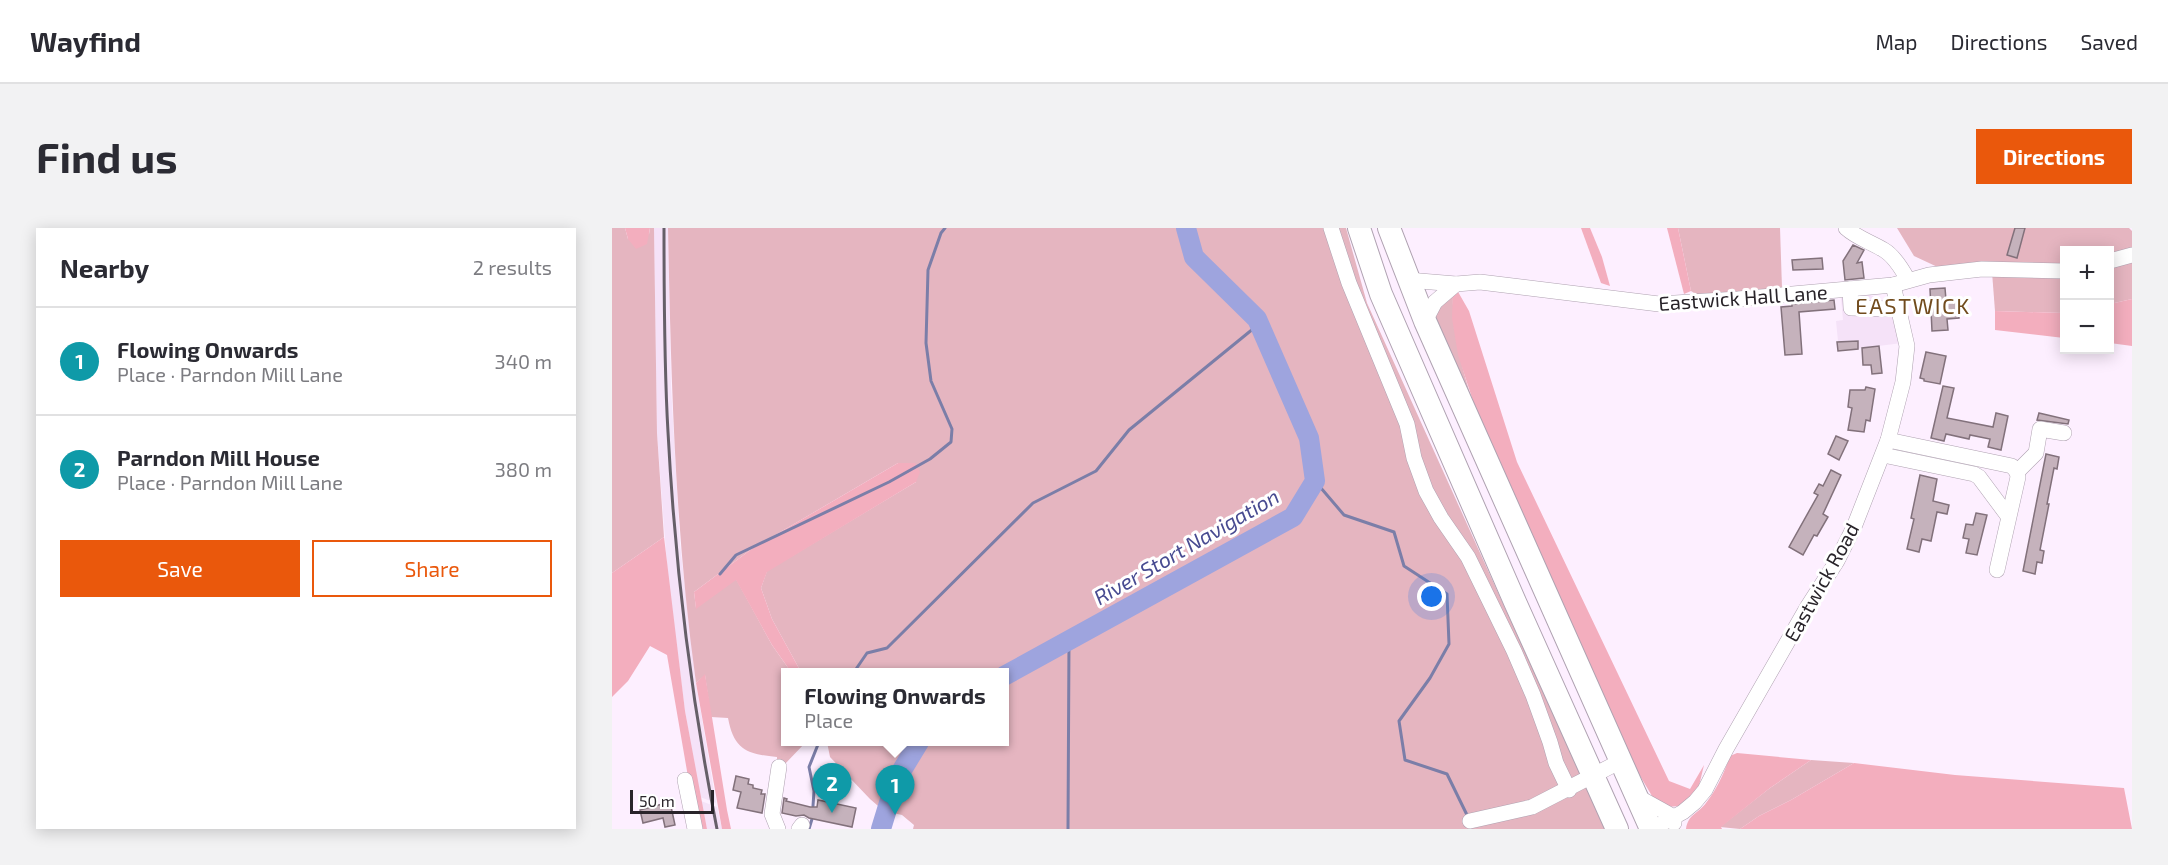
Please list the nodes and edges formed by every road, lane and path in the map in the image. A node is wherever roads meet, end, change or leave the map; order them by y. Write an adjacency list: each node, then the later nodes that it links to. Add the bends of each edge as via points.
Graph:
1 (1331, 228): 26 (street, via 1407,424 1426,490 1468,556 1514,651)
2 (1359, 228): 24 (highway, via 1381,294)
3 (1389, 228): 8 (highway)
4 (1846, 228): 9 (street, via 1886,251)
5 (2132, 255): 6 (street)
6 (2114, 260)
7 (2060, 272): 9 (street, Eastwick Hall Lane, via 1982,269)
8 (1408, 280): 10 (street, Eastwick Hall Lane); 14 (highway)
9 (1908, 280): 11 (street, Eastwick Hall Lane)
10 (1456, 284): 12 (street, Eastwick Hall Lane, via 1480,282 1659,304); 14 (street, via 1435,302)
11 (1893, 285): 12 (street, Eastwick Hall Lane); 13 (street, Eastwick Road)
12 (1850, 289): 13 (street, via 1851,308)
13 (1898, 309): 16 (street, Eastwick Road, via 1906,337 1906,355)
14 (1425, 321): 22 (highway)
15 (2064, 433): 19 (street, via 2040,429 2036,453)
16 (1888, 440): 17 (street, Eastwick Road); 18 (street)
17 (1882, 455): 18 (street); 29 (street, Eastwick Road, via 1837,561 1705,790)
18 (1975, 467): 19 (street, via 2012,466); 20 (street)
19 (2017, 472): 20 (street)
20 (2008, 516): 21 (street)
21 (1997, 570)
22 (1621, 761): 24 (street); 27 (highway)
23 (779, 767): 31 (street, via 772,814)
24 (1593, 776): 26 (street); 32 (highway)
25 (685, 780): 30 (street)
26 (1569, 790): 28 (street, via 1532,807)
27 (1638, 797): 29 (street); 33 (highway)
28 (1470, 821)
29 (1674, 823): 33 (street, Eastwick Road)
30 (695, 829)
31 (779, 829)
32 (1617, 829)
33 (1652, 829)

